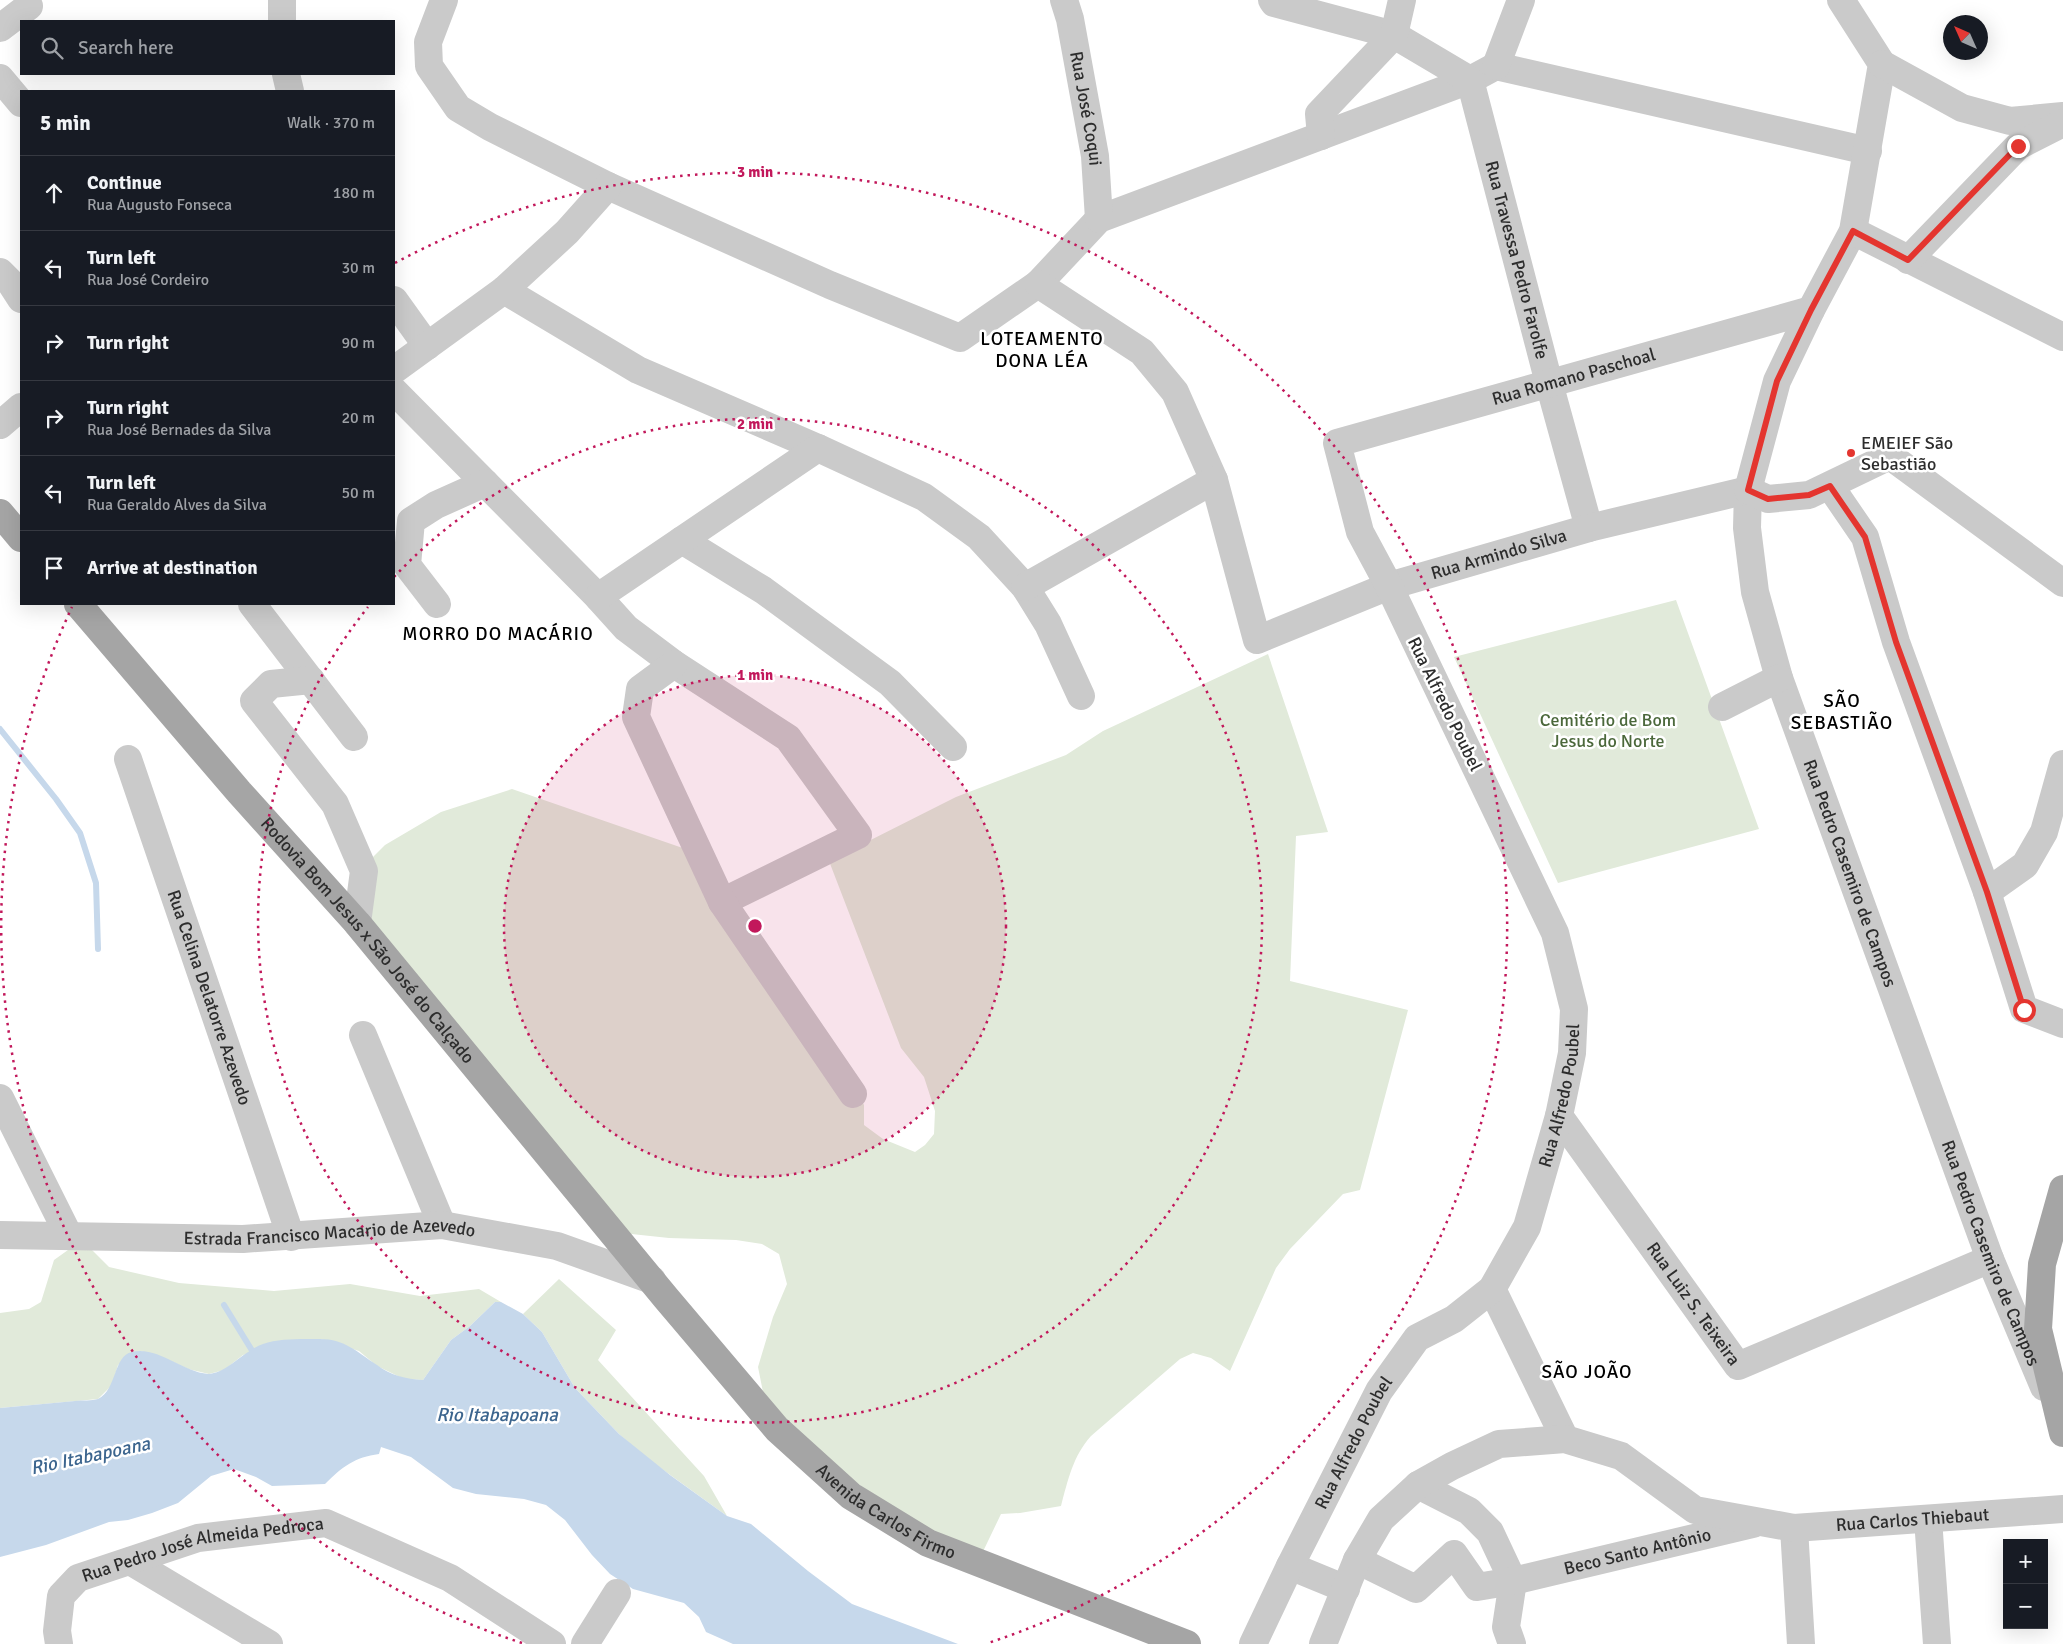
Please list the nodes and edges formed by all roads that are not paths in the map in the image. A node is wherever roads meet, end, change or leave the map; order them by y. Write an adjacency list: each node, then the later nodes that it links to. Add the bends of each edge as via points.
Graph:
1 (282, 0): 9 (street)
2 (444, 0): 25 (street, via 428,42 429,66 458,108)
3 (1064, 0): 26 (street, Rua José Coqui, via 1095,156)
4 (1272, 0): 11 (street)
5 (1402, 0): 11 (street)
6 (1521, 0): 13 (street)
7 (1841, 0): 12 (street)
8 (29, 6): 10 (street)
9 (282, 20)
10 (0, 28)
11 (1394, 35): 16 (street); 21 (street, via 1319,114)
12 (1882, 64): 19 (street, via 1962,108 2010,122); 24 (street, Rua Pedro Casemiro de Campos)
13 (1496, 66): 16 (street); 24 (street)
14 (286, 75): 17 (street)
15 (0, 78): 18 (street)
16 (1470, 80): 21 (street); 38 (street, Rua Travessa Pedro Farolfe)
17 (290, 90)
18 (20, 101)
19 (2063, 116)
20 (2063, 123): 22 (street)
21 (1320, 136): 26 (street)
22 (2036, 136): 23 (street); 28 (street, via 2018,146)
23 (2063, 148)
24 (1868, 151): 27 (street, Rua Pedro Casemiro de Campos)
25 (608, 186): 30 (street, via 960,338); 31 (street, via 567,232)
26 (1099, 219): 30 (street)
27 (1853, 231): 28 (street); 34 (street, Rua Pedro Casemiro de Campos)
28 (1908, 260): 35 (street)
29 (0, 272): 32 (street)
30 (1038, 284): 44 (street, via 1142,352 1176,392)
31 (504, 290): 36 (street); 43 (street, via 638,370)
32 (20, 298)
33 (395, 301): 36 (street)
34 (1811, 310): 38 (street, Rua Romano Paschoal); 47 (street, Rua Pedro Casemiro de Campos, via 1777,381)
35 (2063, 337)
36 (427, 346): 37 (street)
37 (395, 369)
38 (1549, 383): 42 (street, Rua Romano Paschoal); 49 (street, Rua Travessa Pedro Farolfe)
39 (395, 391): 45 (street)
40 (20, 408): 41 (street)
41 (0, 425)
42 (1336, 443): 53 (street, Rua Alfredo Poubel, via 1360,532)
43 (818, 448): 51 (street); 54 (street, via 924,497 979,537)
44 (1214, 480): 53 (street, Rua Armindo Silva, via 1257,640); 54 (street)
45 (486, 484): 55 (street); 56 (street, via 436,504 412,521 407,565)
46 (1830, 486): 47 (street, via 1809,495 1768,499); 52 (street, via 1890,456); 68 (street, via 1865,537 1896,642)
47 (1748, 490): 49 (street, Rua Armindo Silva); 60 (street, Rua Pedro Casemiro de Campos, via 1747,528 1756,592)
48 (0, 513): 50 (main road)
49 (1589, 528): 53 (street, Rua Armindo Silva)
50 (20, 537)
51 (682, 540): 55 (street); 65 (street, via 763,590 890,683)
52 (2063, 583)
53 (1389, 586): 75 (street, Rua Alfredo Poubel, via 1555,933 1574,1009 1572,1053)
54 (1025, 587): 62 (street, via 1048,624)
55 (598, 597): 59 (street, via 626,628)
56 (437, 604)
57 (79, 605): 70 (main road, Rodovia Bom Jesus x São José do Calçado, via 239,792)
58 (253, 605): 61 (street)
59 (674, 664): 69 (street, via 640,689 636,717); 69 (street, via 788,738 858,835)
60 (1779, 678): 63 (street); 81 (street, Rua Pedro Casemiro de Campos)
61 (311, 680): 64 (street); 70 (street, via 272,684 254,701 335,804 364,871)
62 (1081, 696)
63 (1722, 707)
64 (354, 737)
65 (953, 747)
66 (128, 759): 80 (street, Rua Celina Delatorre Azevedo)
67 (2063, 764): 68 (street, via 2044,832 2025,865)
68 (1987, 892): 71 (street, via 2024,1010)
69 (722, 902): 73 (street)
70 (357, 923): 82 (main road, Rodovia Bom Jesus x São José do Calçado)
71 (2063, 1024)
72 (363, 1035): 77 (street)
73 (853, 1094)
74 (0, 1098): 79 (street)
75 (1559, 1116): 81 (street, Rua Luiz S. Teixeira, via 1738,1366); 83 (street, Rua Alfredo Poubel, via 1527,1227)
76 (2063, 1189): 84 (main road, via 2042,1264 2038,1329)
77 (442, 1225): 80 (street, Estrada Francisco Macario de Azevedo); 82 (street, Estrada Francisco Macario de Azevedo, via 557,1246)
78 (0, 1235): 79 (street, Estrada Francisco Macario de Azevedo)
79 (69, 1236): 80 (street, Estrada Francisco Macario de Azevedo)
80 (291, 1237)
81 (1990, 1260): 84 (street, Rua Pedro Casemiro de Campos)
82 (652, 1280): 101 (main road, Avenida Carlos Firmo, via 777,1429 851,1496 928,1543)
83 (1492, 1289): 85 (street); 93 (street, Rua Alfredo Poubel, via 1454,1319 1417,1338 1406,1353 1379,1391)
84 (2062, 1431)
85 (1565, 1439): 86 (street, via 1499,1444); 89 (street, Rua Carlos Thiebaut, via 1621,1456 1695,1510)
86 (1418, 1485): 91 (street, via 1381,1519); 94 (street, via 1469,1511 1490,1532)
87 (2063, 1509): 88 (street, Rua Carlos Thiebaut)
88 (1928, 1519): 90 (street, Rua Carlos Thiebaut); 106 (street)
89 (1762, 1522): 90 (street, Rua Carlos Thiebaut); 94 (street, Beco Santo Antônio)
90 (1794, 1528): 105 (street)
91 (1357, 1560): 94 (street, Beco Santo Antônio, via 1416,1589 1454,1554 1477,1587); 95 (street)
92 (130, 1561): 98 (street, Rua Pedro José Almeida Pedroca, via 78,1578 61,1596 57,1631); 99 (street); 100 (street, Rua Pedro José Almeida Pedroca, via 198,1538 326,1522 450,1578)
93 (1290, 1566): 95 (street); 102 (street, Rua Alfredo Poubel)
94 (1514, 1581): 104 (street, via 1506,1627)
95 (1346, 1589): 103 (street)
96 (617, 1593): 97 (street)
97 (589, 1643)
98 (59, 1644)
99 (269, 1644)
100 (552, 1644)
101 (1187, 1644)
102 (1253, 1644)
103 (1323, 1644)
104 (1512, 1644)
105 (1801, 1644)
106 (1936, 1644)

